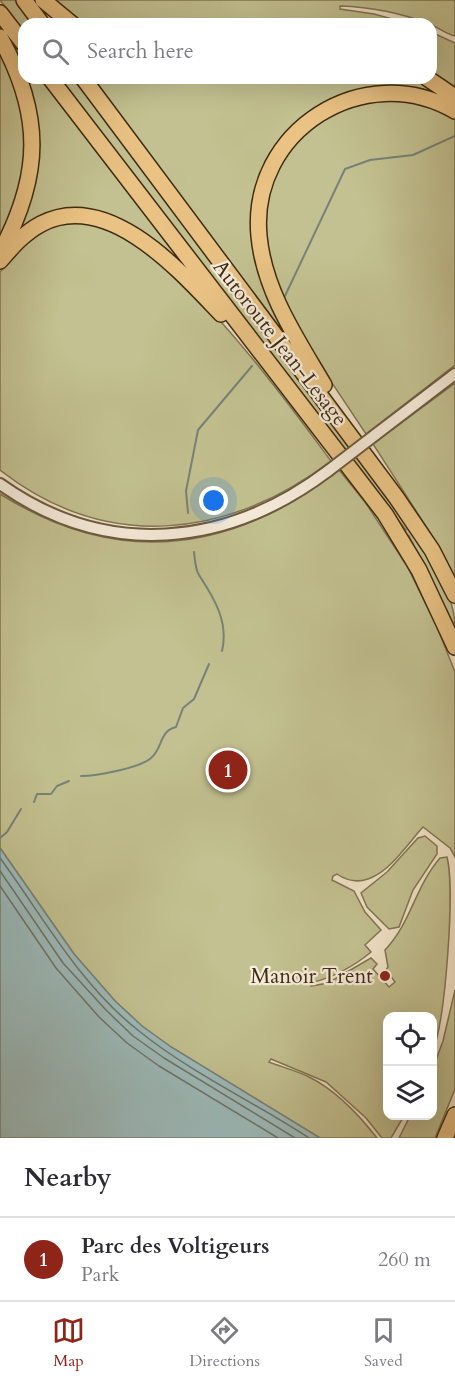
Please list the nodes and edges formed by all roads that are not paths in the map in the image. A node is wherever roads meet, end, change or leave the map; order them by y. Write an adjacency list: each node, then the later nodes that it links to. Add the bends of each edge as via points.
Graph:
1 (24, 0): 4 (highway)
2 (44, 0): 5 (highway)
3 (0, 13): 6 (highway)
4 (38, 18)
5 (65, 18)
6 (18, 36)
7 (0, 38): 8 (highway)
8 (18, 76)
9 (22, 84): 15 (highway, via 34,140 27,191)
10 (55, 84): 18 (highway, Autoroute Jean-Lesage)
11 (88, 84): 19 (highway, Autoroute Jean-Lesage)
12 (436, 84): 13 (highway)
13 (455, 97)
14 (455, 111): 19 (highway, via 430,99 397,93 364,95 337,104 308,120 290,138 272,165 262,190 258,234 271,286 288,324)
15 (0, 253)
16 (0, 261): 18 (highway, via 25,234 56,218 84,217 116,226 146,243 180,271)
17 (455, 374): 20 (street, bridge, via 290,498 254,516 211,529 170,535 122,533 79,524 32,505)
18 (284, 382): 22 (highway, Autoroute Jean-Lesage, via 393,526 429,588)
19 (357, 443): 21 (highway, Autoroute Jean-Lesage, via 420,531)
20 (0, 484)
21 (455, 595)
22 (455, 647)
23 (455, 1114): 24 (highway)
24 (445, 1138)

